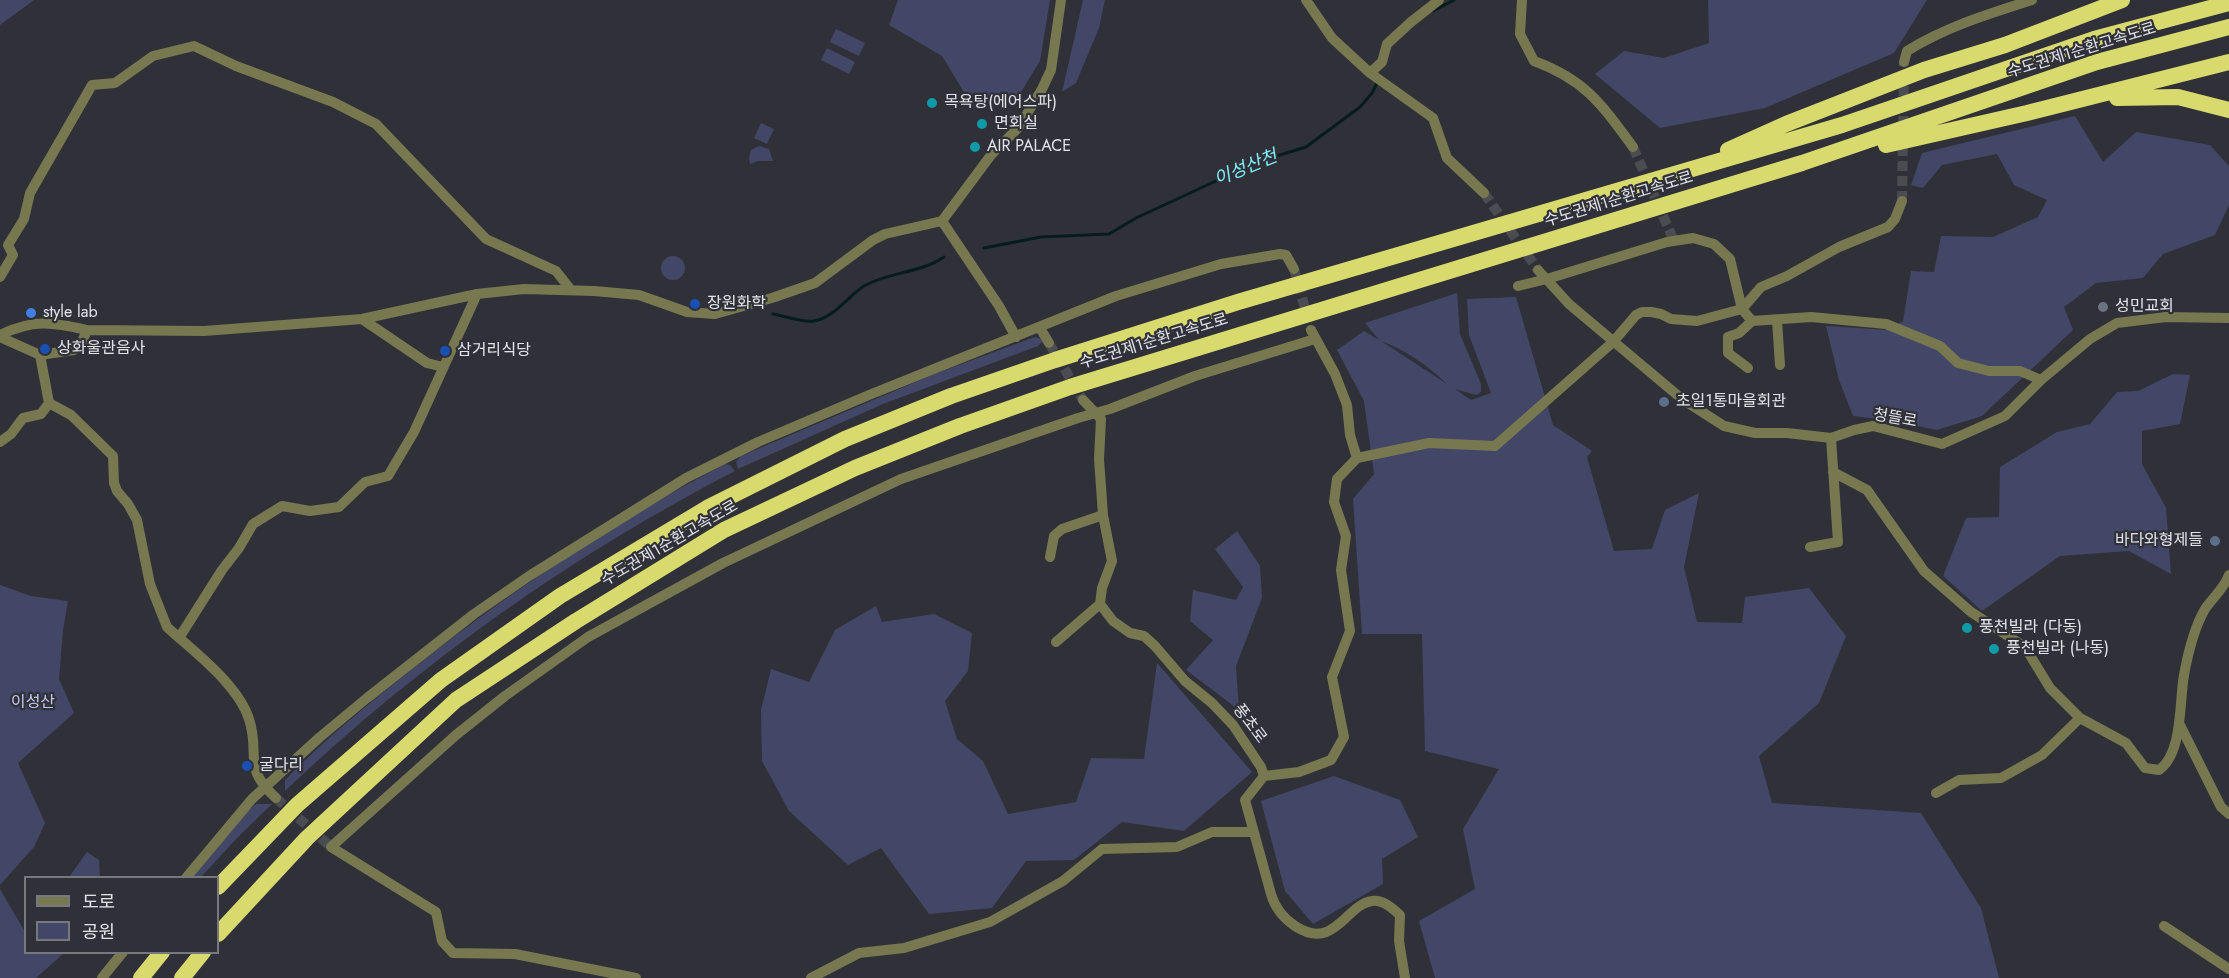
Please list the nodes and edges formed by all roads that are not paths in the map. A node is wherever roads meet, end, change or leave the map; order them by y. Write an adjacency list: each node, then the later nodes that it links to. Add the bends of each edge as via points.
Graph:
1 (1061, 0): 19 (street, via 1051,70 1042,89 1019,127 991,155)
2 (1306, 0): 11 (street, via 1332,38)
3 (1439, 0): 11 (street, via 1387,44 1382,62)
4 (1522, 0): 14 (street, via 1520,34 1534,61 1557,69 1583,86)
5 (2032, 0): 9 (street, via 1940,32 1907,51)
6 (2122, 0): 16 (highway, via 2005,45 1923,70 1785,124)
7 (2229, 3): 16 (highway, 수도권제1순환고속도로, via 2094,39 1842,125)
8 (2229, 27): 15 (highway, 수도권제1순환고속도로, via 2097,62)
9 (1904, 62)
10 (2229, 62): 12 (highway)
11 (1370, 73): 17 (street, via 1433,118 1447,158)
12 (2089, 98): 13 (highway, via 2178,97); 15 (highway)
13 (2229, 110)
14 (1633, 147)
15 (1802, 163): 68 (highway, 수도권제1순환고속도로, via 1070,387 855,468 724,530 456,700 306,838)
16 (1670, 177): 66 (highway, 수도권제1순환고속도로, via 1238,302 1055,360 951,396 845,440 707,508 560,596 441,680 297,805)
17 (1484, 193)
18 (1902, 201): 27 (street, via 1888,226 1761,287)
19 (942, 221): 25 (street, via 885,234 815,283 715,314 687,312 639,295); 35 (street)
20 (1294, 268): 32 (street, via 1286,255 1280,254 1221,264 1125,293)
21 (1538, 270): 23 (street, 청뜰로)
22 (0, 278): 25 (street, via 13,255 8,245 24,219 30,193 92,84 115,83 153,57 194,46 333,102 376,124 486,239 556,271)
23 (1547, 279): 24 (street); 27 (street, via 1667,242 1693,238 1714,244 1730,259); 36 (street, 청뜰로)
24 (1518, 286)
25 (571, 290): 26 (street)
26 (477, 294): 29 (street); 40 (street)
27 (1742, 309): 31 (street); 36 (street, via 1697,321 1678,321 1642,312)
28 (2229, 318): 42 (street, 청뜰로, via 2166,317 2117,323 2090,339)
29 (362, 319): 33 (street, via 204,331); 40 (street, via 427,363)
30 (1777, 320): 31 (street); 39 (street); 42 (street, via 1811,317 1886,324 1940,346 1958,363 1989,371 2020,371)
31 (1752, 321): 41 (street, via 1728,337 1728,353)
32 (1040, 328): 35 (street); 37 (street)
33 (87, 330): 34 (street, via 55,323 32,324); 38 (street, via 74,350)
34 (0, 336): 38 (street)
35 (1017, 337): 60 (street, via 758,442 659,493 474,614 342,718)
36 (1613, 342): 46 (street, 청뜰로, via 1682,399 1724,426 1755,433); 48 (street, via 1495,446 1429,443)
37 (1049, 343)
38 (40, 355): 44 (street)
39 (1780, 365)
40 (443, 368): 55 (street, via 414,432 388,476 365,482 339,507 310,511 282,507 253,524)
41 (1748, 368)
42 (2041, 380): 46 (street, 청뜰로, via 2005,416 1942,444 1873,426)
43 (1083, 400): 45 (street)
44 (49, 403): 47 (street, via 41,414 23,418); 55 (street, via 71,416 113,456 114,483 137,520 154,597 167,627)
45 (1095, 413): 48 (street, via 1313,335 1347,405); 50 (street, via 1101,419); 76 (street, via 901,479 723,564 588,637 456,735 331,847 436,912 442,941 453,954 515,954)
46 (1831, 438): 49 (street)
47 (0, 441)
48 (1357, 458): 59 (street, via 1337,479 1334,502 1346,536 1341,570 1350,631 1332,677 1344,737 1331,759 1299,772)
49 (1833, 472): 51 (street, via 1838,542); 57 (street, via 1868,490 1924,571 1971,612 2025,647 2050,688)
50 (1103, 515): 52 (street, via 1062,529 1054,536); 54 (street, via 1112,561)
51 (1810, 547)
52 (1050, 557)
53 (2228, 582): 58 (street, via 2206,608 2191,646)
54 (1100, 604): 56 (street); 59 (street, 풍초로, via 1113,621 1155,646 1185,681 1233,725 1262,766)
55 (179, 638): 60 (street, via 234,692 249,718 256,775)
56 (1056, 642)
57 (2080, 718): 58 (street, via 2126,743 2145,768 2159,770 2168,763); 61 (street, via 2042,755 2001,778 1959,780)
58 (2179, 723): 63 (street, via 2221,807)
59 (1264, 776): 64 (street, via 1245,800)
60 (265, 788): 62 (street); 65 (street)
61 (1935, 793)
62 (276, 798)
63 (2229, 814)
64 (1252, 832): 77 (street, via 1212,832 1178,847 1102,849 1063,881 990,922 904,948 859,953); 78 (street, via 1274,905 1299,928 1325,932 1372,900 1383,902 1400,915 1399,941)
65 (188, 876)
66 (219, 886)
67 (2164, 926): 72 (street)
68 (219, 933)
69 (121, 954): 73 (street)
70 (160, 954): 74 (highway)
71 (201, 954): 75 (highway)
72 (2229, 969)
73 (102, 978)
74 (141, 978)
75 (182, 978)
76 (636, 978)
77 (811, 978)
78 (1406, 978)

